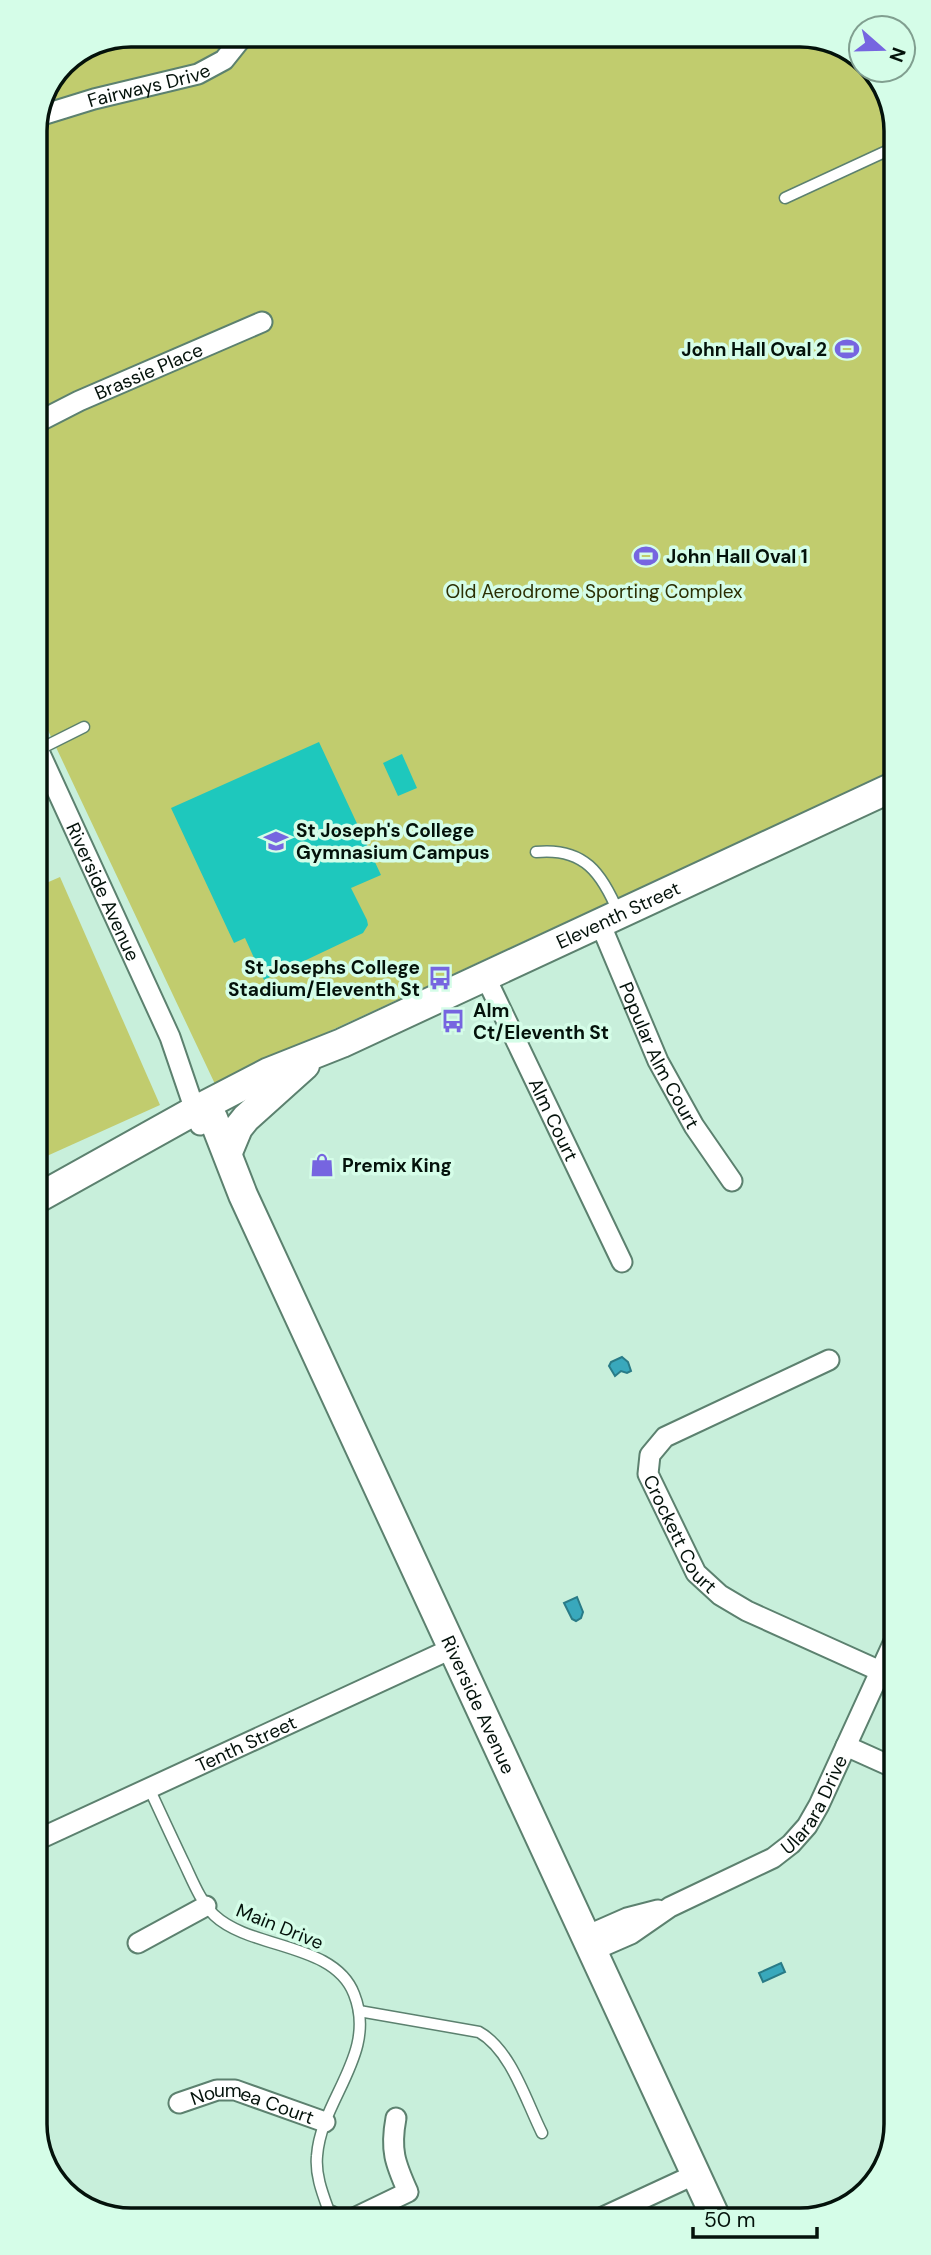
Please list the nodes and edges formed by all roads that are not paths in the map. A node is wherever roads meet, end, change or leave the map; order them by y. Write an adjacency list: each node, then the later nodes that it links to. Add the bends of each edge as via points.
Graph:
1 (234, 47): 2 (street, Fairways Drive, via 224,60 198,74)
2 (49, 113)
3 (884, 152): 4 (lane)
4 (785, 198)
5 (262, 322): 6 (street, Brassie Place)
6 (47, 417)
7 (84, 727): 8 (lane)
8 (47, 744)
9 (47, 771): 16 (street, Riverside Avenue)
10 (884, 791): 12 (street, Eleventh Street)
11 (536, 852): 12 (lane, via 568,853 594,868 603,880)
12 (609, 919): 13 (street, Eleventh Street); 18 (street, Popular Alm Court, via 658,1061)
13 (485, 976): 14 (street, Eleventh Street); 21 (street, Alm Court)
14 (342, 1043): 15 (street, Eleventh Street); 16 (street, Eleventh Street, via 269,1072)
15 (307, 1063): 16 (street, Eleventh Street); 17 (street, via 246,1118)
16 (204, 1114): 17 (street, Riverside Avenue); 19 (street, Riverside Avenue); 20 (street, Eleventh Street, via 92,1179)
17 (228, 1152): 19 (street, Riverside Avenue)
18 (732, 1181)
19 (243, 1195): 23 (street, Riverside Avenue)
20 (47, 1196)
21 (622, 1262)
22 (829, 1360): 25 (street, Crockett Court, via 665,1437 650,1455 648,1474 696,1573 706,1584 747,1611)
23 (453, 1648): 28 (street, Tenth Street); 32 (street, Riverside Avenue)
24 (884, 1662): 25 (street, Ularara Drive)
25 (880, 1671): 26 (street, Ularara Drive)
26 (846, 1746): 27 (street); 32 (street, Ularara Drive, via 819,1805 791,1844 754,1868 670,1908 626,1918)
27 (884, 1763)
28 (149, 1788): 29 (street, Tenth Street); 30 (lane, Main Drive)
29 (47, 1835)
30 (206, 1906): 31 (street); 33 (lane, Main Drive, via 236,1929 330,1966 349,1984)
31 (138, 1943)
32 (589, 1943): 38 (street, Riverside Avenue)
33 (359, 2011): 36 (lane, Main Drive, via 357,2050); 37 (lane, via 479,2032 492,2039 503,2052)
34 (179, 2104): 36 (street, Noumea Court, via 217,2090 235,2090)
35 (396, 2118): 40 (street, via 392,2152 408,2192)
36 (325, 2122): 39 (lane, Main Drive, via 317,2169)
37 (542, 2133)
38 (696, 2174): 41 (street); 42 (street, Riverside Avenue)
39 (326, 2208)
40 (375, 2208)
41 (622, 2208)
42 (711, 2208)

